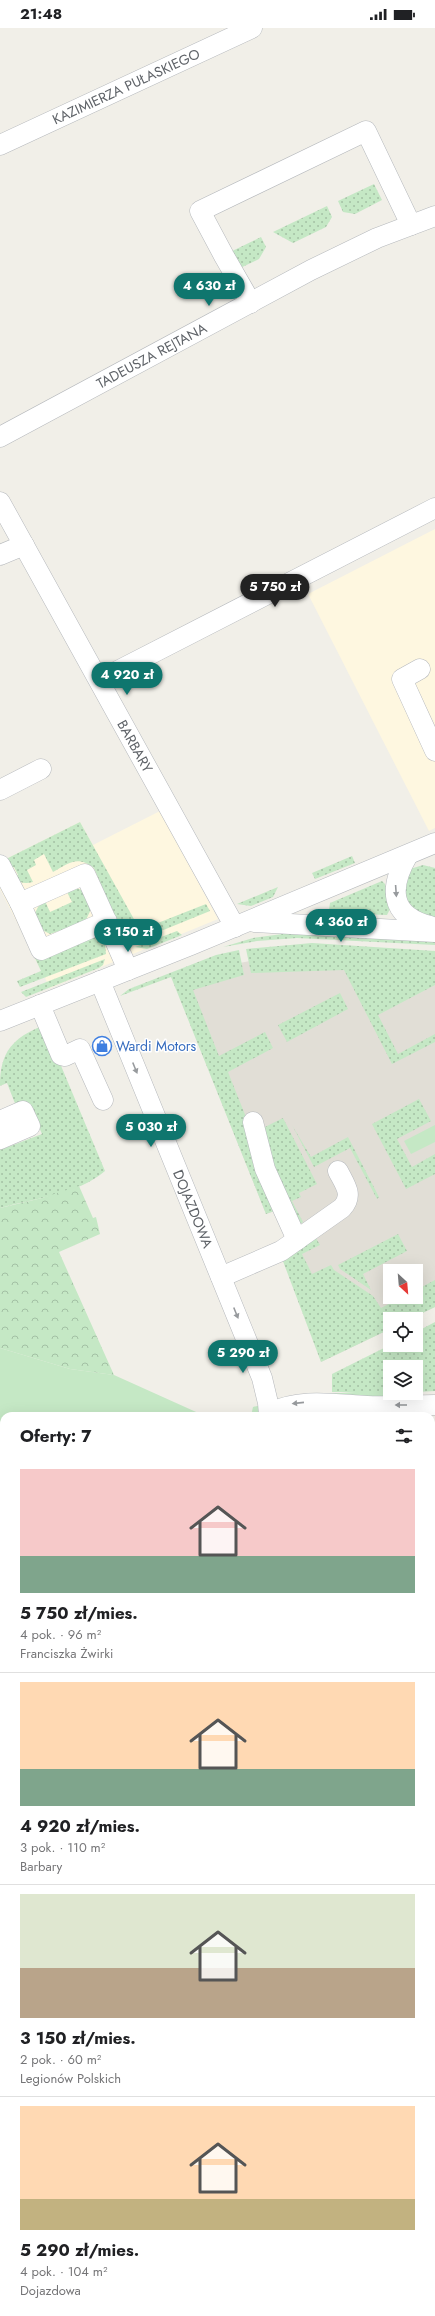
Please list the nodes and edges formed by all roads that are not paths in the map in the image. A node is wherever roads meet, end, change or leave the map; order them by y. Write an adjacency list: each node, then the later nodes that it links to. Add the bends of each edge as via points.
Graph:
1 (252, 28): 2 (street, KAZIMIERZA PUŁASKIEGO)
2 (0, 145)
3 (435, 216): 4 (street, TADEUSZA REJTANA)
4 (411, 225): 5 (street, TADEUSZA REJTANA, via 377,238); 5 (street, via 366,131 200,211)
5 (251, 303): 6 (street, TADEUSZA REJTANA)
6 (0, 437)
7 (0, 502): 9 (street, BARBARY)
8 (435, 508): 12 (street)
9 (24, 546): 10 (street); 12 (street, BARBARY)
10 (0, 555)
11 (420, 669): 13 (street, via 402,678)
12 (100, 680): 22 (street, BARBARY)
13 (435, 751)
14 (41, 769): 15 (street)
15 (0, 790)
16 (435, 843): 17 (street)
17 (408, 855): 18 (street); 22 (street); 23 (street, one-way to 23, via 396,878 399,906 413,922)
18 (435, 861)
19 (0, 865): 20 (street)
20 (20, 903): 21 (street, via 86,874); 21 (street, via 41,950)
21 (107, 921): 25 (street)
22 (242, 924): 24 (street); 25 (street)
23 (435, 928)
24 (435, 932)
25 (128, 970): 26 (street)
26 (100, 982): 27 (street); 35 (street, DOJAZDOWA, one-way to 35)
27 (40, 1005): 28 (street); 29 (street, via 61,1055 65,1056 80,1049)
28 (0, 1021)
29 (103, 1100)
30 (0, 1121): 32 (street, via 23,1111 30,1126)
31 (253, 1122): 34 (street, via 265,1170)
32 (0, 1139)
33 (338, 1171): 34 (street, via 349,1193 348,1201 337,1212)
34 (297, 1240): 35 (street, via 281,1251)
35 (221, 1277): 38 (street, DOJAZDOWA, one-way to 38, via 262,1378)
36 (435, 1405): 37 (street, one-way to 37)
37 (368, 1411): 39 (street, one-way to 39, via 304,1403 284,1406)
38 (269, 1412)
39 (273, 1412)

